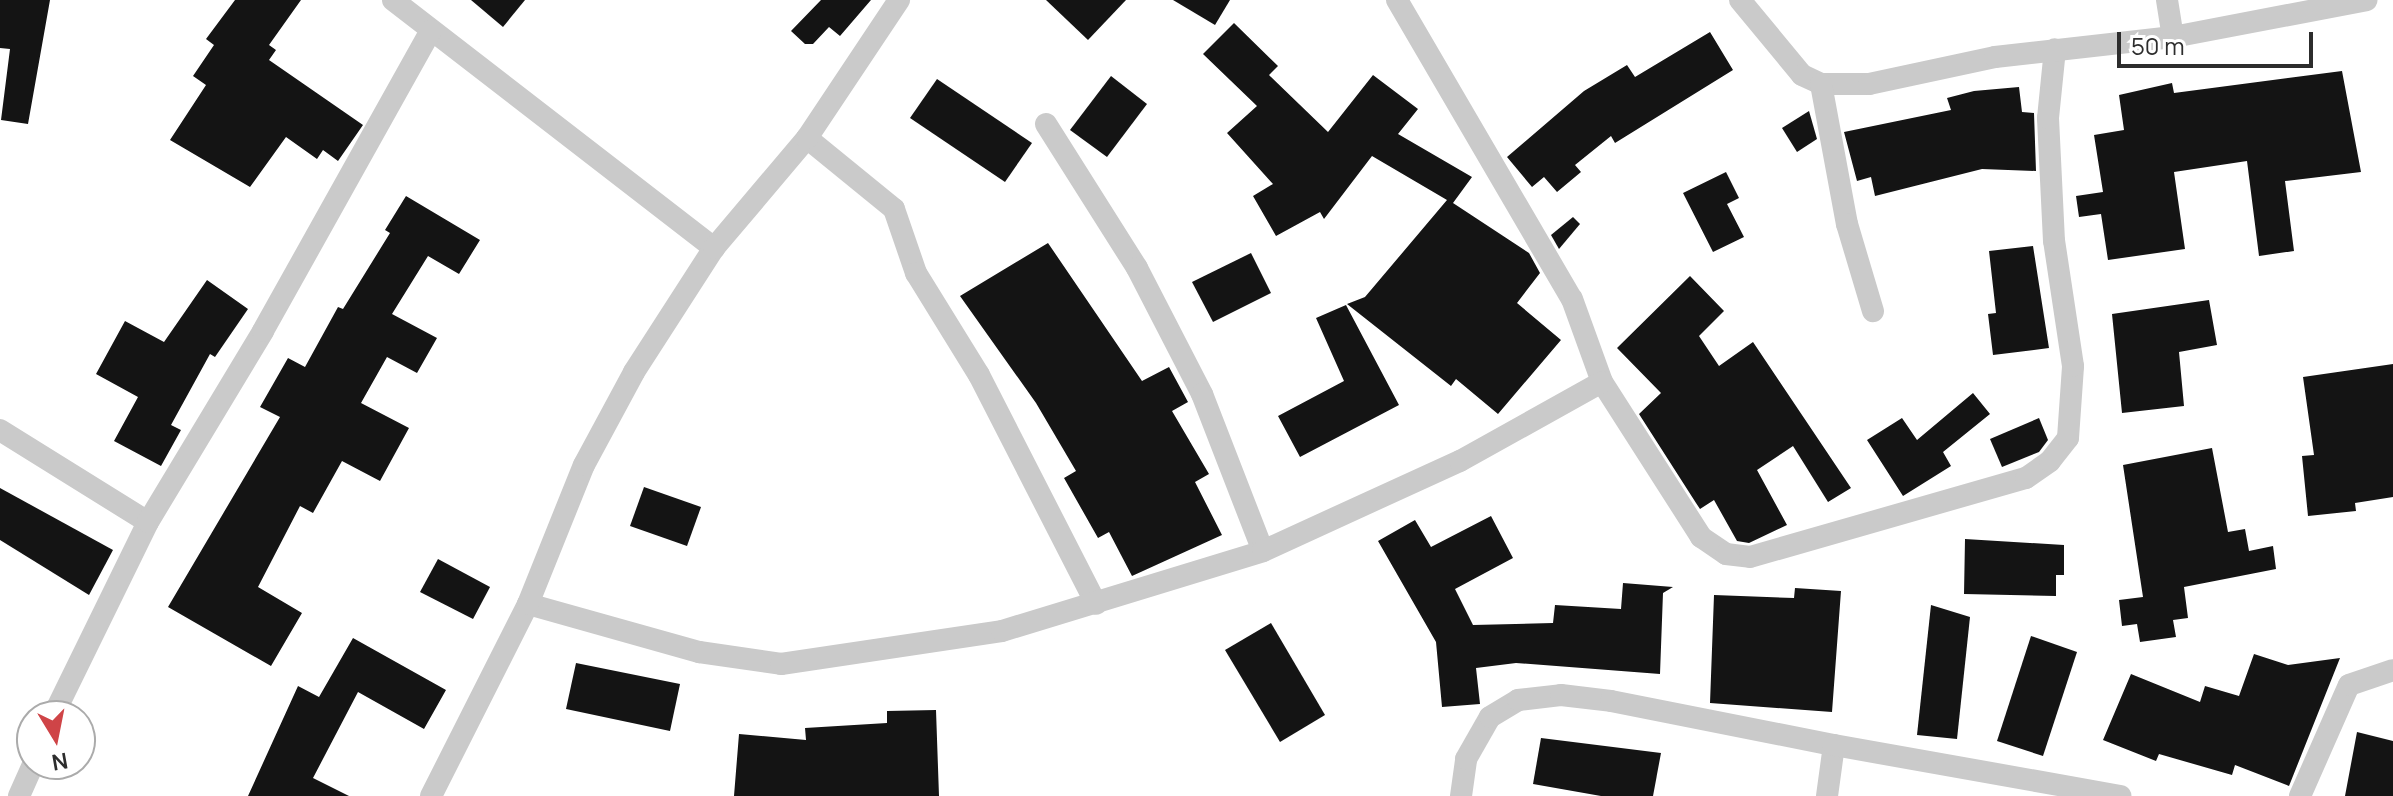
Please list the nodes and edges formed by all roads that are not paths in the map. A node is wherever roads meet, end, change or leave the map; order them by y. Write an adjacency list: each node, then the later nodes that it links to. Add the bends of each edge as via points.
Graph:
1 (393, 0): 7 (street)
2 (899, 0): 12 (street)
3 (1740, 0): 10 (street, via 1802,75)
4 (2167, 0): 8 (street)
5 (1399, 1): 15 (street, via 1572,299)
6 (2354, 1): 8 (street)
7 (431, 31): 13 (street); 17 (street, via 263,331)
8 (2173, 37): 9 (street)
9 (2055, 49): 10 (street, via 1869,84); 15 (street, via 2048,118 2054,241 2073,366 2068,438 2050,461 2026,478 1779,550 1750,557 1726,554 1701,537)
10 (1821, 84): 14 (street, via 1847,224)
11 (1046, 124): 18 (street, via 1137,268 1202,394)
12 (807, 138): 13 (street); 20 (street, via 894,209 916,273 979,375)
13 (714, 248): 19 (street, via 634,372 591,452)
14 (1873, 311)
15 (1602, 382): 18 (street, via 1460,461)
16 (0, 430): 17 (street)
17 (148, 522): 22 (street)
18 (1263, 551): 20 (street)
19 (528, 604): 20 (street, via 699,652 781,664 987,633); 24 (street)
20 (1096, 604)
21 (2393, 670): 28 (street, via 2349,685)
22 (61, 700)
23 (1834, 745): 25 (street, via 1611,701 1561,695 1518,700 1490,717 1466,759); 26 (street); 27 (street)
24 (431, 796)
25 (1461, 796)
26 (1827, 796)
27 (2120, 796)
28 (2300, 796)

